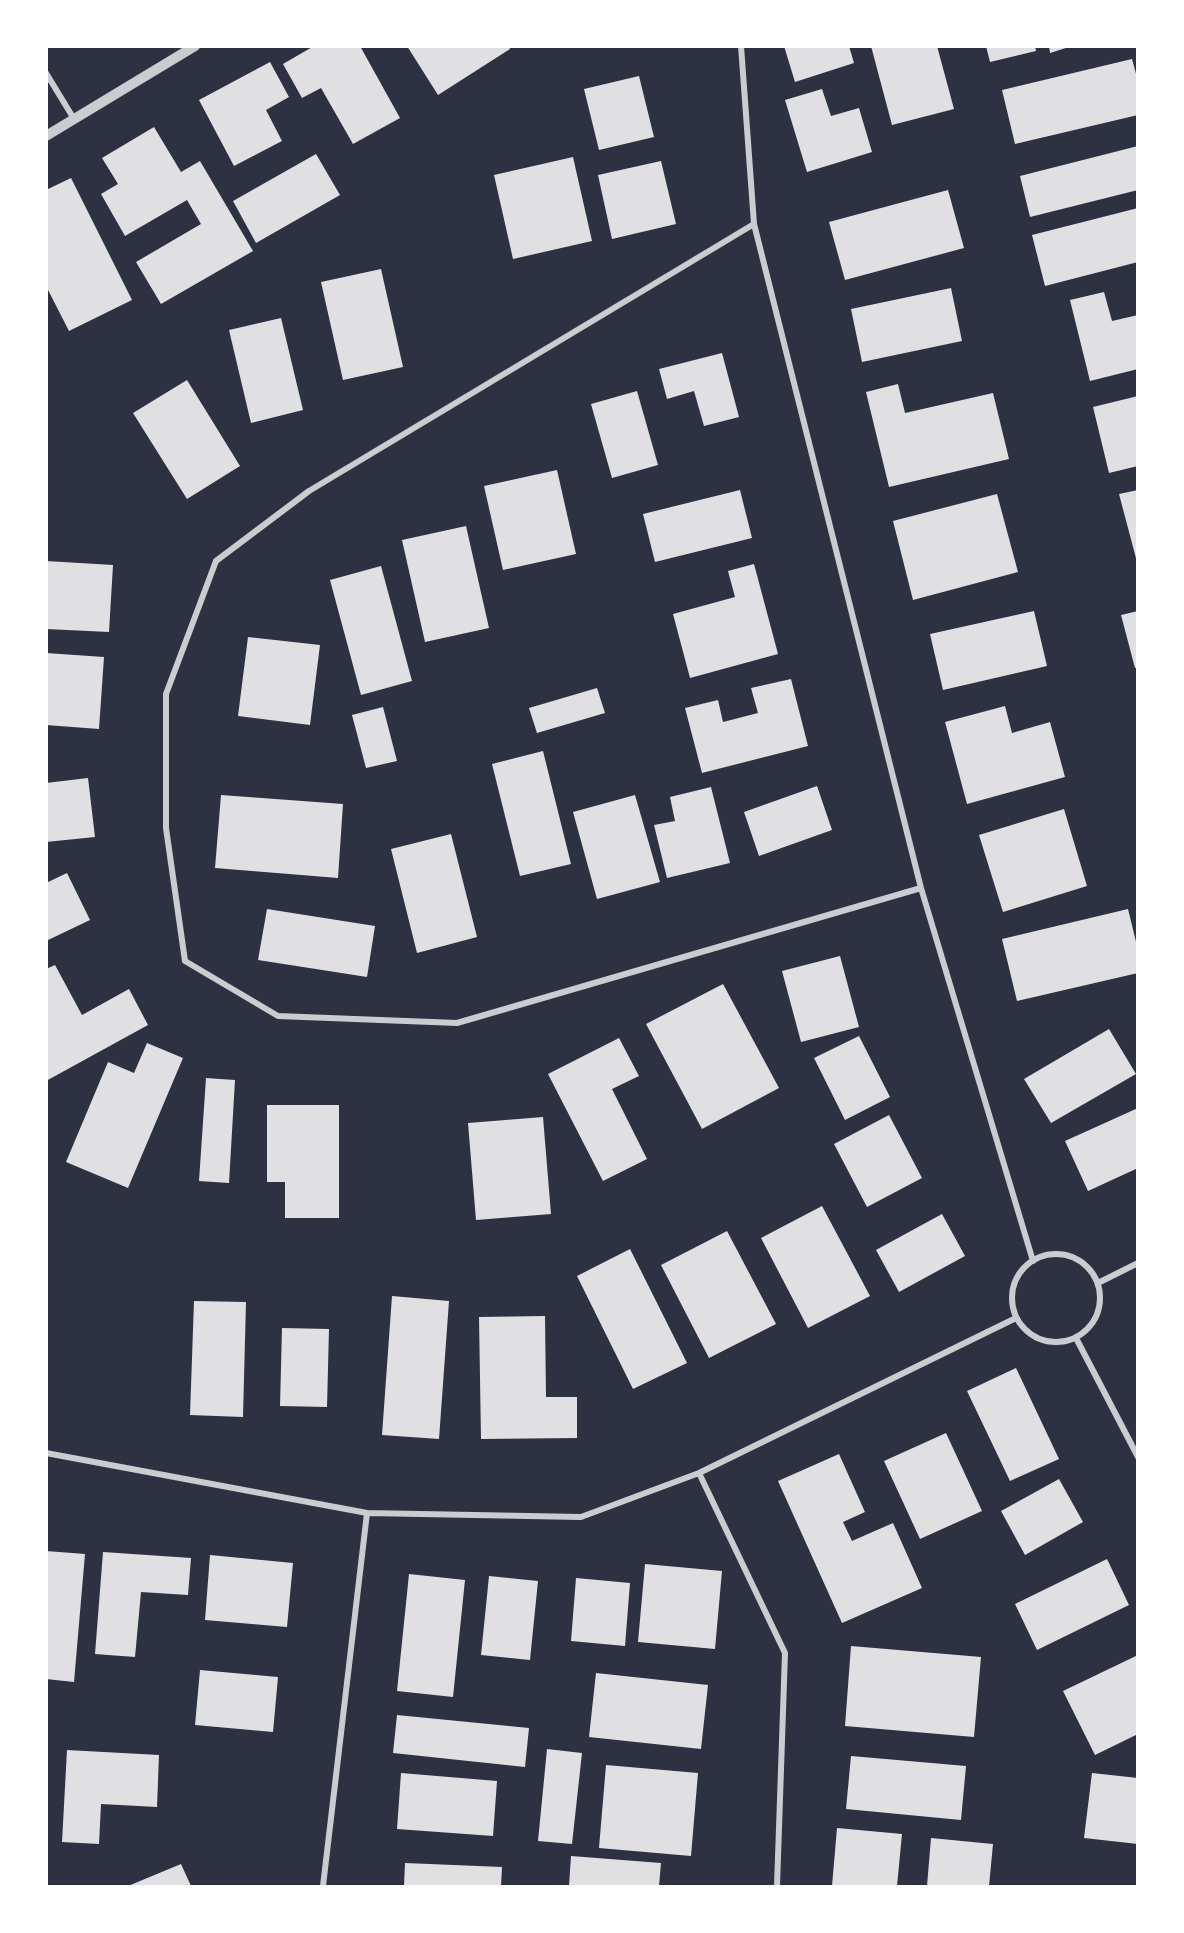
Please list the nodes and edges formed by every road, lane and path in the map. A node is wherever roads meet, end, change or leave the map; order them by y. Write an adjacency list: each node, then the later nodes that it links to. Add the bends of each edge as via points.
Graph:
1 (195, 46): 4 (street)
2 (741, 46): 6 (street)
3 (46, 73): 4 (street)
4 (74, 119): 5 (street)
5 (46, 136)
6 (754, 224): 7 (street); 7 (street, via 309,491 216,561 166,694 166,828 185,961 278,1016 457,1023)
7 (921, 888): 8 (street)
8 (1033, 1261): 10 (street, via 1063,1254 1084,1264); 11 (street, via 1014,1286)
9 (1137, 1263): 10 (street)
10 (1098, 1283): 12 (street, via 1098,1315)
11 (1016, 1318): 12 (street, via 1024,1329 1042,1340 1063,1342); 15 (street)
12 (1076, 1338): 14 (street)
13 (46, 1454): 16 (street)
14 (1137, 1457)
15 (699, 1473): 16 (street, via 581,1517); 18 (street, via 785,1653)
16 (367, 1513): 17 (street)
17 (323, 1887)
18 (777, 1887)

